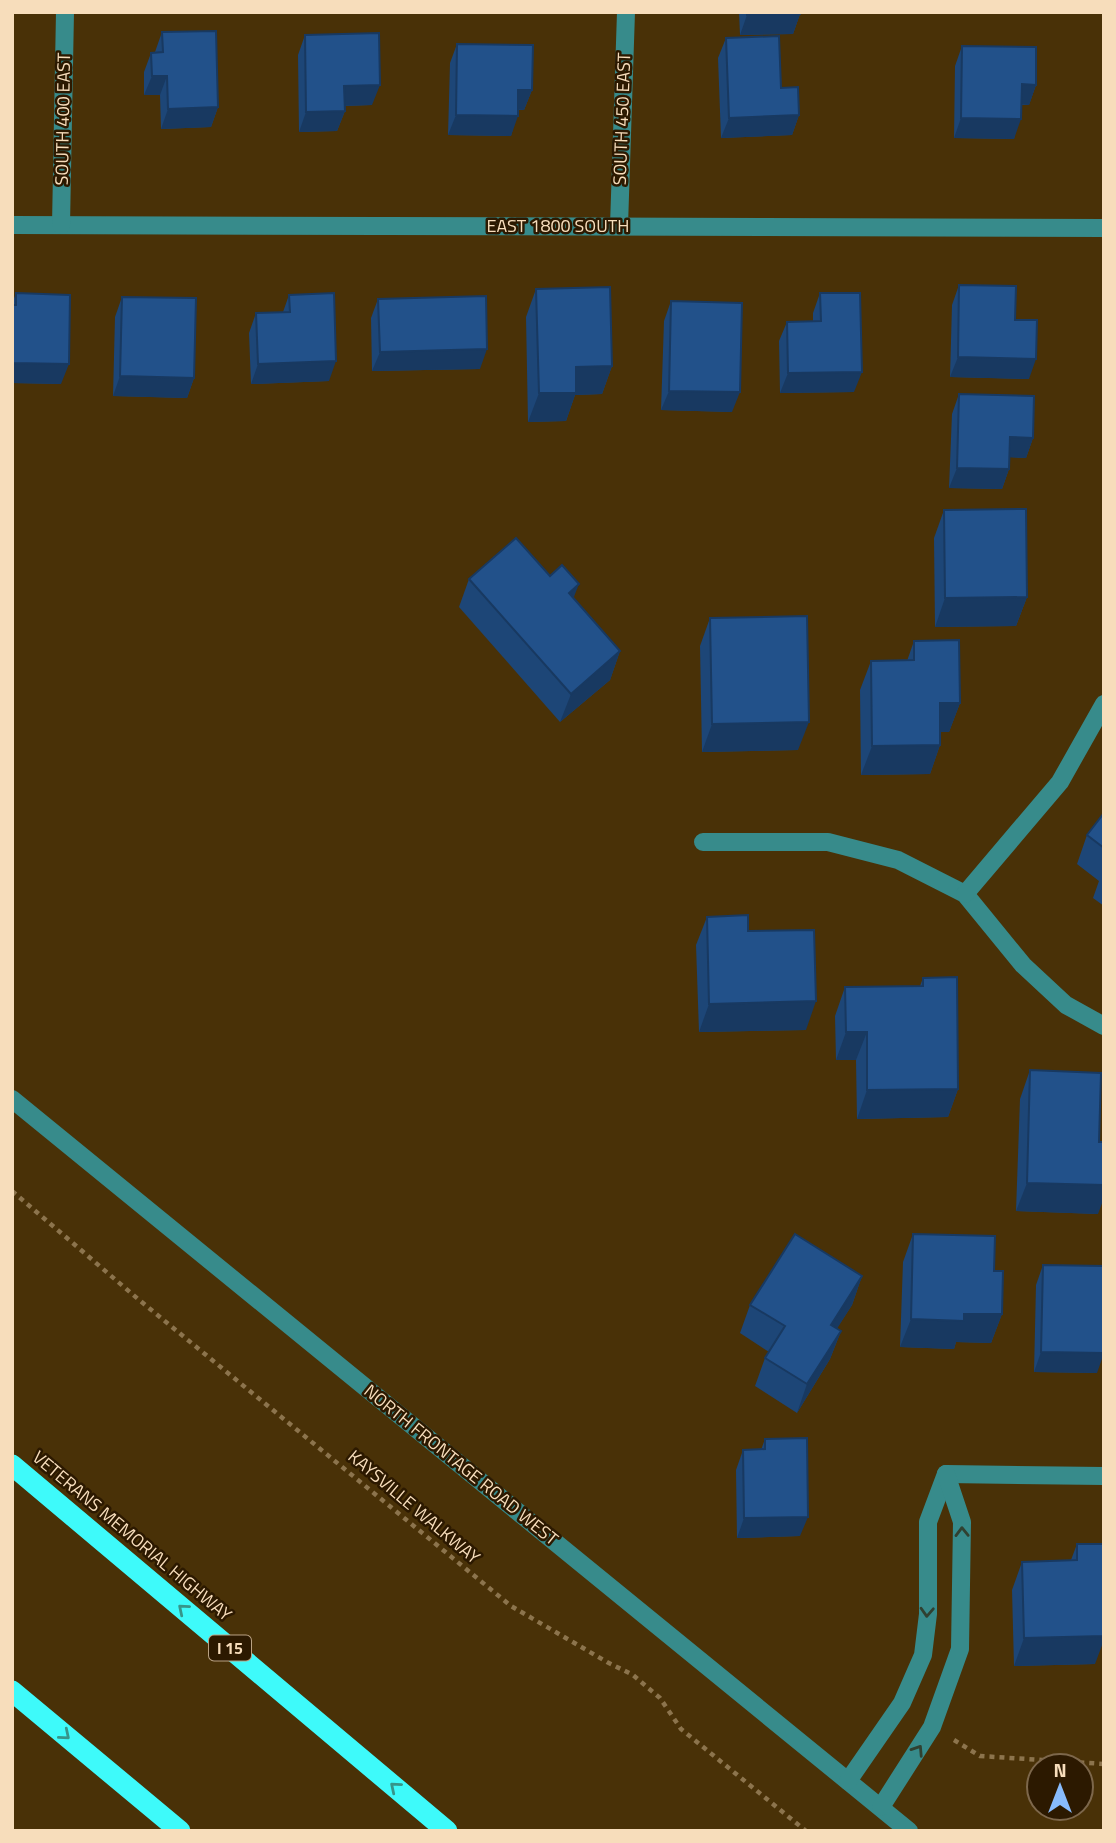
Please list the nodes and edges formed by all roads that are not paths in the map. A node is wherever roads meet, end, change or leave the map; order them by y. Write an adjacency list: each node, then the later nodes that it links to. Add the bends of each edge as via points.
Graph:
1 (65, 12): 4 (street, SOUTH 400 EAST)
2 (626, 12): 5 (street, SOUTH 450 EAST)
3 (12, 225): 4 (street, EAST 1800 SOUTH)
4 (61, 225): 5 (street, EAST 1800 SOUTH)
5 (619, 226): 6 (street, EAST 1800 SOUTH)
6 (1104, 228)
7 (1104, 704): 9 (street, via 1060,782)
8 (703, 842): 9 (street, via 828,842 898,860)
9 (965, 894): 10 (street, via 1023,965 1066,1005)
10 (1104, 1026)
11 (12, 1099): 16 (street, NORTH FRONTAGE ROAD WEST)
12 (12, 1465): 19 (highway, VETERANS MEMORIAL HIGHWAY / I 15, one-way to 12)
13 (946, 1474): 14 (street); 16 (street, one-way to 16, via 928,1522 923,1655 902,1703); 17 (street, one-way to 13, via 932,1727 960,1649 962,1522)
14 (1104, 1476)
15 (12, 1691): 18 (highway, one-way to 18)
16 (848, 1781): 17 (street, NORTH FRONTAGE ROAD WEST)
17 (881, 1807): 20 (street, NORTH FRONTAGE ROAD WEST)
18 (180, 1831)
19 (447, 1831)
20 (909, 1831)

